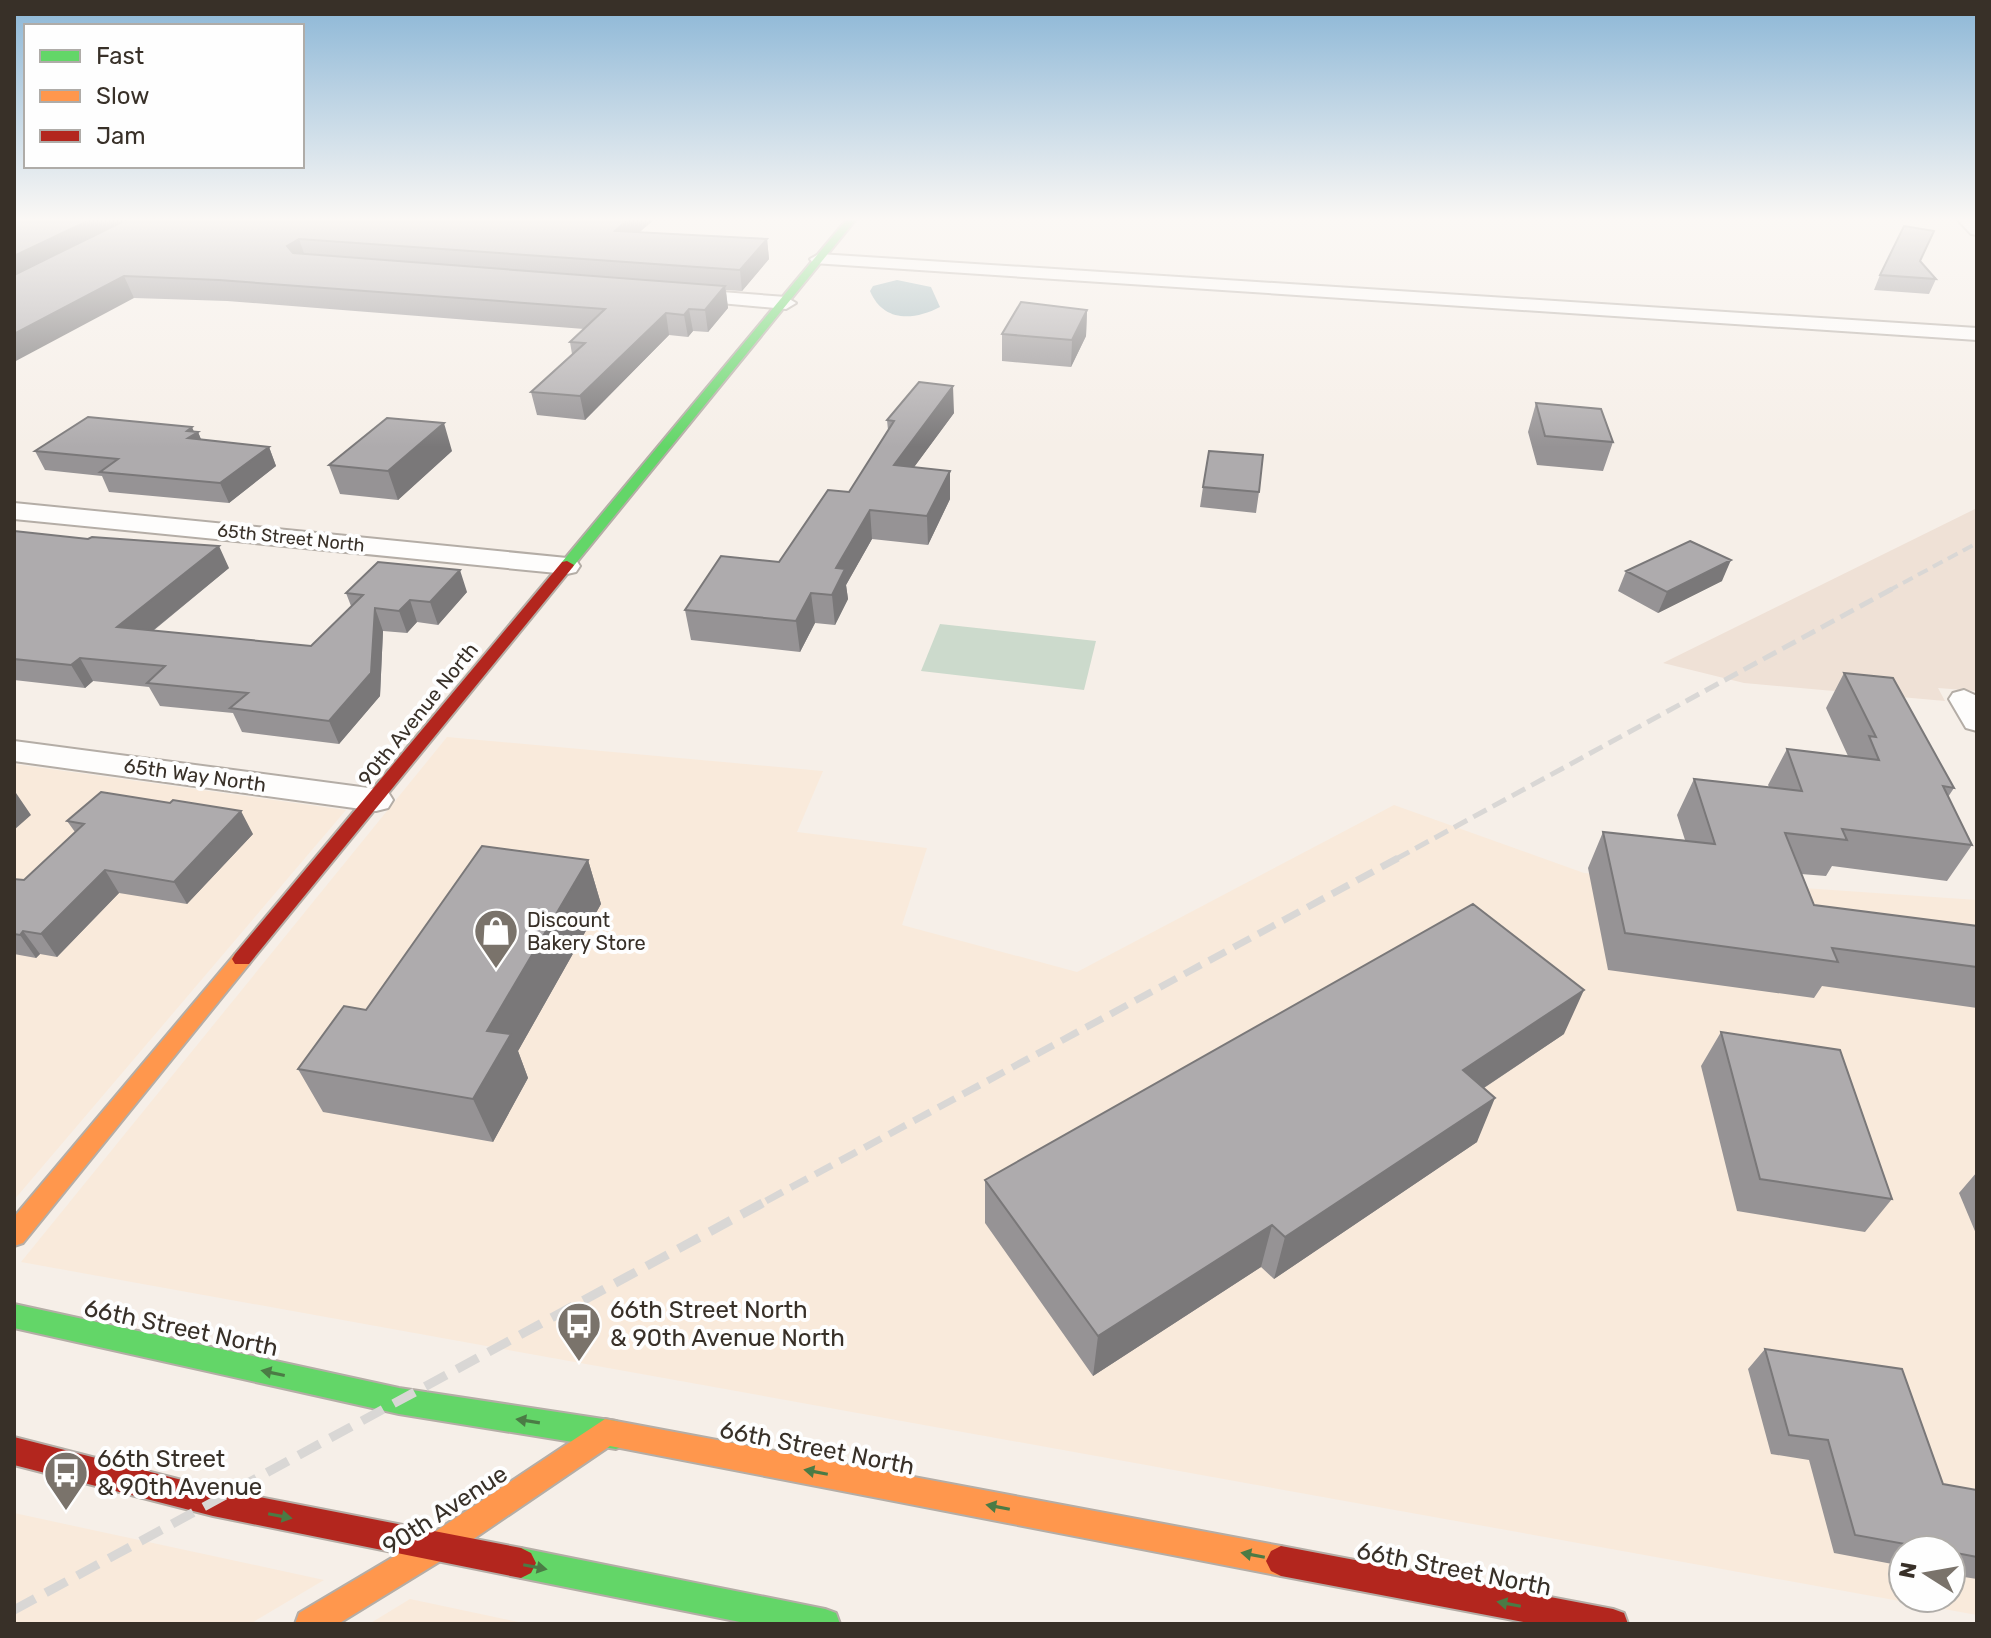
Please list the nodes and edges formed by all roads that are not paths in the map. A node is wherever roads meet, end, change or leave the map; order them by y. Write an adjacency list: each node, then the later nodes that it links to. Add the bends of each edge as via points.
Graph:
1 (680, 294): 4 (street)
2 (792, 294): 4 (street, 90th Avenue North)
3 (1366, 294): 5 (street)
4 (786, 303): 7 (street, 90th Avenue North)
5 (1977, 334)
6 (14, 511): 7 (street, 65th Street North)
7 (567, 566): 9 (street, 90th Avenue North)
8 (14, 751): 9 (street, 65th Way North)
9 (376, 800): 10 (street, 90th Avenue North)
10 (14, 1235)
11 (14, 1316): 12 (street, 66th Street North, one-way to 11, via 399,1401)
12 (605, 1433): 14 (street, 90th Avenue); 15 (street, 66th Street North, one-way to 12)
13 (14, 1451): 14 (street, one-way to 14, via 213,1502)
14 (437, 1547): 16 (street, 90th Avenue); 17 (street, one-way to 17)
15 (1601, 1623)
16 (310, 1624)
17 (825, 1624)

